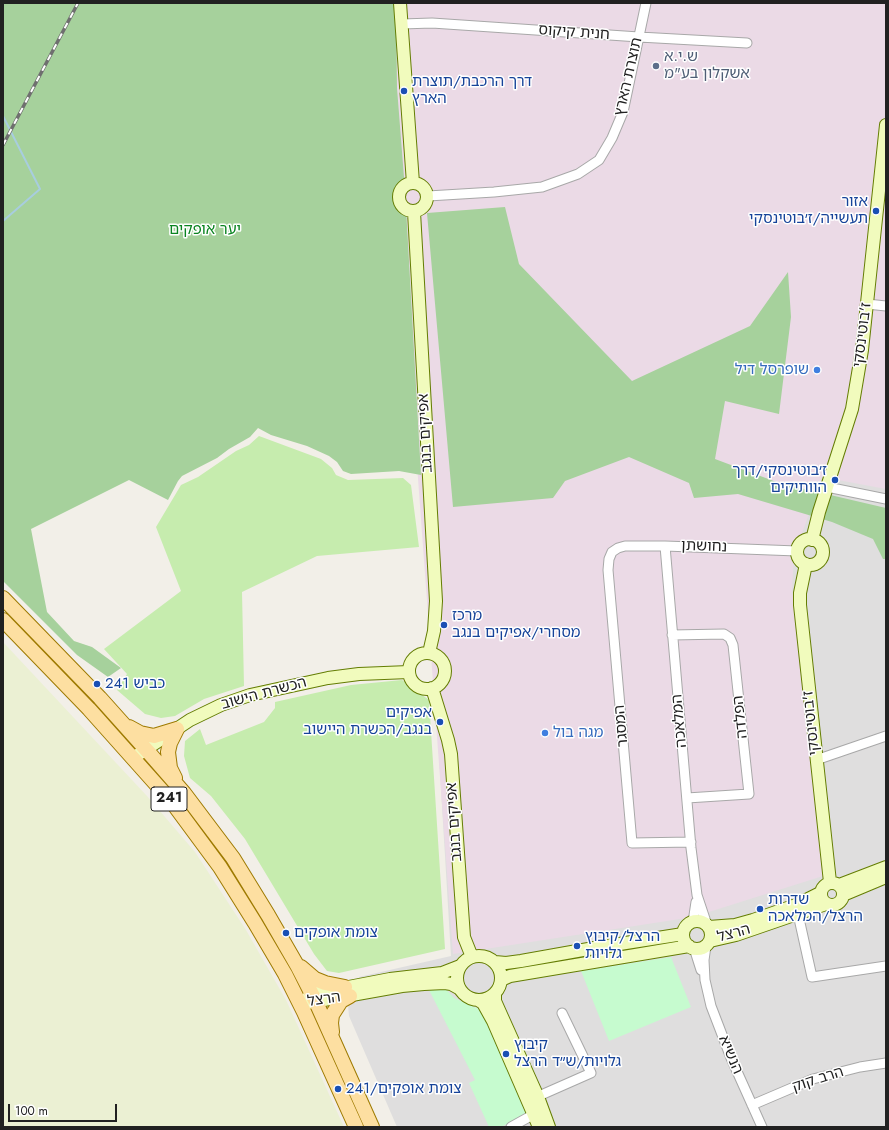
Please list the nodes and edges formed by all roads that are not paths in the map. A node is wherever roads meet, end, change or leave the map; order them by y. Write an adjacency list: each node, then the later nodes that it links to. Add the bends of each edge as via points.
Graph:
1 (400, 3): 3 (street)
2 (646, 3): 4 (street, תוצרת הארץ)
3 (402, 24): 4 (street, חנית קיקוס, via 432,23); 7 (street)
4 (639, 37): 5 (street, חנית קיקוס); 9 (street, תוצרת הארץ, via 623,112 599,160 578,174 542,187)
5 (747, 43)
6 (886, 125): 8 (street, ז'בוטינסקי)
7 (413, 183): 9 (street, via 424,188); 11 (street, via 404,187 399,196 401,205)
8 (882, 191): 10 (street, ז'בוטינסקי)
9 (428, 196): 11 (street, via 424,207)
10 (882, 209): 12 (street, ז'בוטינסקי)
11 (414, 212): 24 (street, אפיקים בנגב, via 436,601)
12 (867, 304): 13 (street); 14 (street, ז'בוטינסקי, via 852,409)
13 (886, 306)
14 (826, 488): 15 (street); 16 (street, ז'בוטינסקי)
15 (886, 499)
16 (812, 540): 18 (street, via 802,542); 20 (street, via 822,547 822,555 818,562)
17 (665, 546): 18 (street, נחושתן); 19 (street, נחושתן, via 625,546); 23 (street, המלאכה)
18 (797, 551): 20 (street, via 800,560)
19 (612, 552): 35 (street, המסגר, via 608,570 632,843)
20 (806, 564): 32 (street, ז'בוטינסקי, via 800,605)
21 (3, 598): 27 (main road, 241)
22 (3, 620): 31 (main road, 241)
23 (672, 635): 34 (street, המלאכה); 34 (street, הפלדה, via 724,634 730,638 733,646 749,794)
24 (429, 654): 25 (street, via 414,659); 26 (street, via 439,658 445,670 442,680)
25 (409, 672): 26 (street, via 413,682 418,686 424,689); 28 (street, הכשרת הישוב, via 343,676 250,695 221,705 190,720)
26 (432, 688): 49 (street, אפיקים בנגב, via 451,754 464,937)
27 (122, 724): 28 (main road, via 140,733 154,736); 30 (main road, 241)
28 (178, 729): 30 (street, הכשרת הישוב); 33 (main road, via 168,752 170,768)
29 (886, 736): 32 (street)
30 (146, 750): 31 (street, הכשרת הישוב); 33 (main road, 241)
31 (134, 758): 60 (main road, 241, via 172,802 220,867 256,923)
32 (816, 760): 38 (street, ז'בוטינסקי)
33 (179, 788): 48 (main road, 241, via 233,858)
34 (687, 798): 35 (street, המלאכה)
35 (691, 842): 40 (street, המלאכה)
36 (886, 867): 38 (street)
37 (886, 877): 38 (street)
38 (837, 887): 39 (street, via 822,887); 41 (street, via 840,902)
39 (820, 893): 41 (street); 44 (street, הרצל, via 796,905 747,922 730,926)
40 (697, 895): 43 (street, המלאכה); 44 (street, המלאכה)
41 (826, 904): 42 (street, הרצל)
42 (798, 914): 46 (street, הרצל); 52 (street, via 812,977)
43 (693, 922): 44 (street, via 702,922); 45 (street, via 686,926)
44 (708, 926): 46 (street, via 711,934)
45 (684, 934): 47 (street, via 685,941); 50 (street, via 522,961)
46 (708, 943): 47 (street, via 702,948); 54 (street, הנשיא, via 704,960)
47 (691, 947): 53 (street, via 510,976); 54 (street, הנשיא)
48 (292, 957): 56 (main road, via 315,979); 58 (main road, 241)
49 (472, 957): 50 (street, via 484,956); 51 (street)
50 (495, 962): 53 (street)
51 (460, 966): 55 (street, via 457,978); 56 (street, הרצל, via 442,973 401,977)
52 (886, 966)
53 (501, 980): 57 (street)
54 (705, 980): 65 (street, הנשיא, via 720,1032)
55 (460, 989): 56 (street, הרצל, via 451,984 437,983); 59 (street)
56 (348, 992): 58 (street, הרצל); 62 (main road, via 332,1015)
57 (495, 993): 59 (street); 64 (street, via 495,1000)
58 (314, 998): 60 (street, הרצל); 62 (main road, 241)
59 (478, 1000): 64 (street, via 493,1021)
60 (300, 1004): 67 (main road, 241)
61 (562, 1013): 64 (street, via 591,1073)
62 (334, 1042): 68 (main road, 241)
63 (886, 1063): 65 (street, הרב קוק, via 813,1079)
64 (533, 1099): 66 (street)
65 (752, 1104): 72 (street, הנשיא)
66 (538, 1113): 69 (street); 70 (street); 71 (street)
67 (356, 1127)
68 (372, 1127)
69 (511, 1127)
70 (538, 1127)
71 (549, 1127)
72 (762, 1127)

